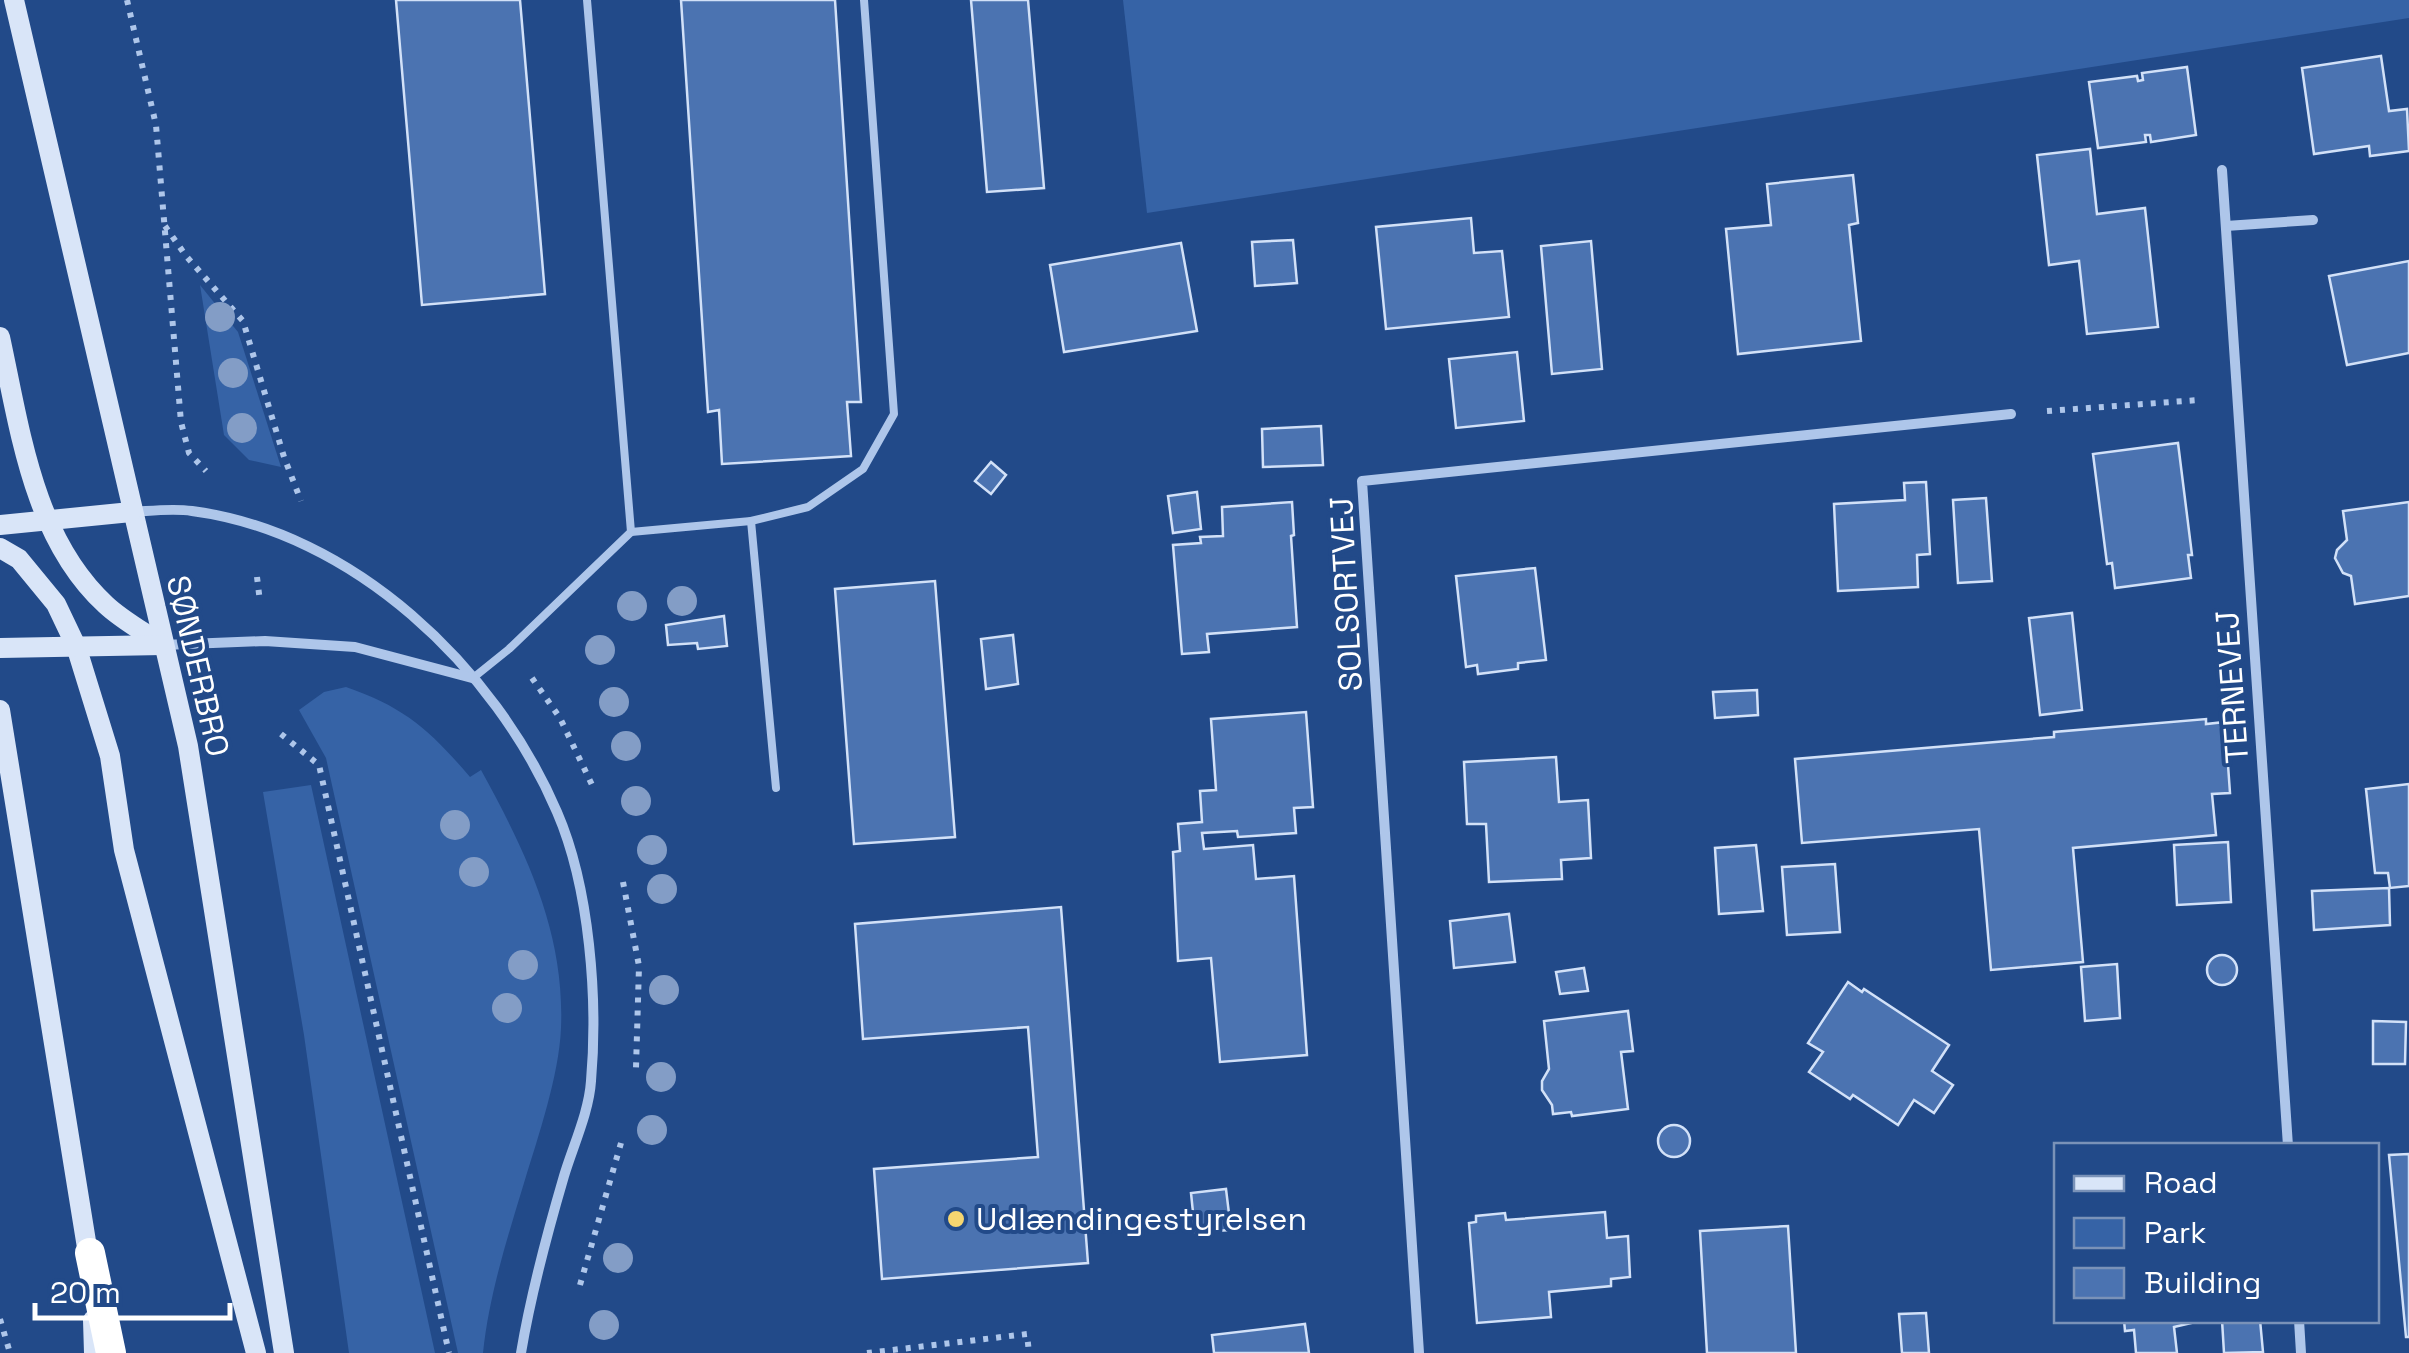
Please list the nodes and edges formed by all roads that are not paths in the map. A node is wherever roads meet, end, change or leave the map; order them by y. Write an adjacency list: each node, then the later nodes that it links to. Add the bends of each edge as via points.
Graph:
1 (14, 0): 9 (street, SØNDERBRO)
2 (588, 0): 13 (lane)
3 (864, 0): 11 (lane, via 894,414 863,469 808,507)
4 (2222, 170): 6 (street, TERNEVEJ)
5 (2312, 220): 6 (street)
6 (2226, 226): 21 (street, TERNEVEJ)
7 (0, 337): 10 (street)
8 (2011, 414): 29 (street, SOLSORTVEJ, via 1362,481)
9 (131, 512): 10 (street); 15 (street, SØNDERBRO); 18 (street, via 189,510 307,544 370,583)
10 (46, 520): 12 (street); 15 (street, via 70,564 106,606)
11 (751, 521): 13 (lane); 20 (lane)
12 (0, 525)
13 (631, 532): 18 (lane)
14 (0, 548): 16 (street, via 19,559 56,604)
15 (163, 645): 16 (street); 18 (street, via 355,646); 27 (street, SØNDERBRO, via 191,764)
16 (76, 646): 17 (street); 26 (street, via 110,756 124,850)
17 (0, 648)
18 (473, 678): 28 (street, via 521,742 558,814 594,984 592,1086)
19 (0, 710): 22 (street)
20 (776, 788)
21 (2288, 1143)
22 (90, 1253): 24 (street); 25 (highway)
23 (2299, 1323): 30 (street)
24 (94, 1353)
25 (110, 1353)
26 (256, 1353)
27 (284, 1353)
28 (521, 1353)
29 (1419, 1353)
30 (2302, 1353)

